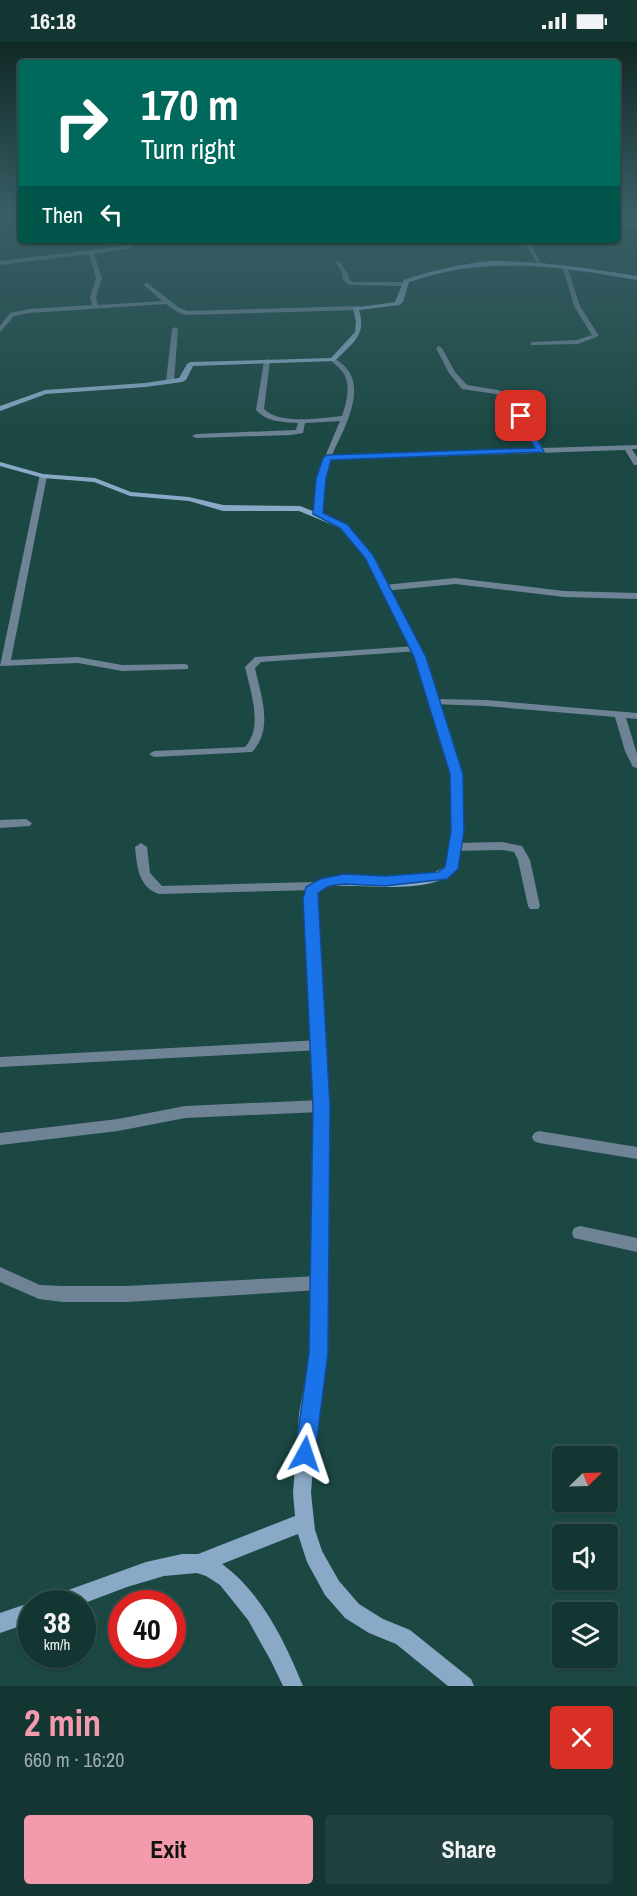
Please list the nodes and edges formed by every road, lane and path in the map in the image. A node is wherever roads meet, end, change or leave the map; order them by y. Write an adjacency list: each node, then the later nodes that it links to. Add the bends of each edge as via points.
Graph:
1 (95, 290): 6 (street)
2 (153, 290): 5 (street)
3 (403, 290): 7 (street, via 397,304)
4 (572, 290): 10 (street, via 577,306 597,334 578,342)
5 (169, 302): 6 (street); 7 (street, via 186,313)
6 (96, 307): 9 (street, via 19,313 9,317)
7 (359, 308): 12 (street, via 354,311 358,332)
8 (175, 329): 14 (street)
9 (0, 330)
10 (532, 344)
11 (439, 348): 21 (street, via 452,373 465,387 509,397)
12 (333, 360): 13 (street); 16 (street, via 341,364 351,380)
13 (267, 361): 14 (street, via 190,364 182,380); 17 (street, via 262,414 274,419)
14 (170, 382): 15 (street, via 45,392)
15 (0, 409)
16 (345, 418): 17 (street); 22 (street)
17 (302, 420): 18 (street, via 300,430 291,433)
18 (196, 436)
19 (627, 447): 20 (street); 21 (street); 23 (street)
20 (637, 447)
21 (540, 450): 22 (street)
22 (327, 458): 26 (street)
23 (637, 463)
24 (0, 464): 25 (street)
25 (43, 476): 26 (street, via 95,480 130,494 189,499 223,508 290,508); 30 (street)
26 (318, 514): 27 (street, via 343,526 369,557)
27 (384, 588): 28 (street, via 466,581 564,594); 29 (street)
28 (637, 596)
29 (416, 649): 32 (street); 35 (street, via 258,659 250,667 259,720 254,746 248,750)
30 (3, 663): 31 (street, via 78,660 122,668)
31 (184, 667)
32 (435, 702): 33 (street); 40 (street, via 456,774)
33 (621, 715): 34 (street); 36 (street)
34 (637, 716)
35 (153, 754)
36 (637, 765)
37 (0, 824): 38 (street)
38 (26, 824)
39 (141, 847): 41 (street, via 144,874 159,890)
40 (455, 847): 41 (street, via 451,869 442,876 385,881 344,879); 42 (street, via 518,849)
41 (316, 886): 43 (street, via 310,899)
42 (534, 906)
43 (320, 1045): 44 (street); 45 (street)
44 (0, 1062)
45 (321, 1106): 47 (street, via 185,1112); 52 (street)
46 (539, 1137): 48 (street)
47 (0, 1139)
48 (637, 1153)
49 (580, 1233): 50 (street)
50 (637, 1245)
51 (0, 1274): 52 (street, via 39,1292 63,1294)
52 (319, 1283): 53 (street, via 319,1353 308,1414 302,1493)
53 (305, 1522): 54 (street); 59 (street, via 314,1556 332,1588 352,1611 403,1637)
54 (199, 1563): 55 (street, via 168,1565); 58 (street, via 218,1570 247,1602)
55 (96, 1590)
56 (18, 1617): 57 (street)
57 (0, 1623)
58 (293, 1686)
59 (464, 1686)

